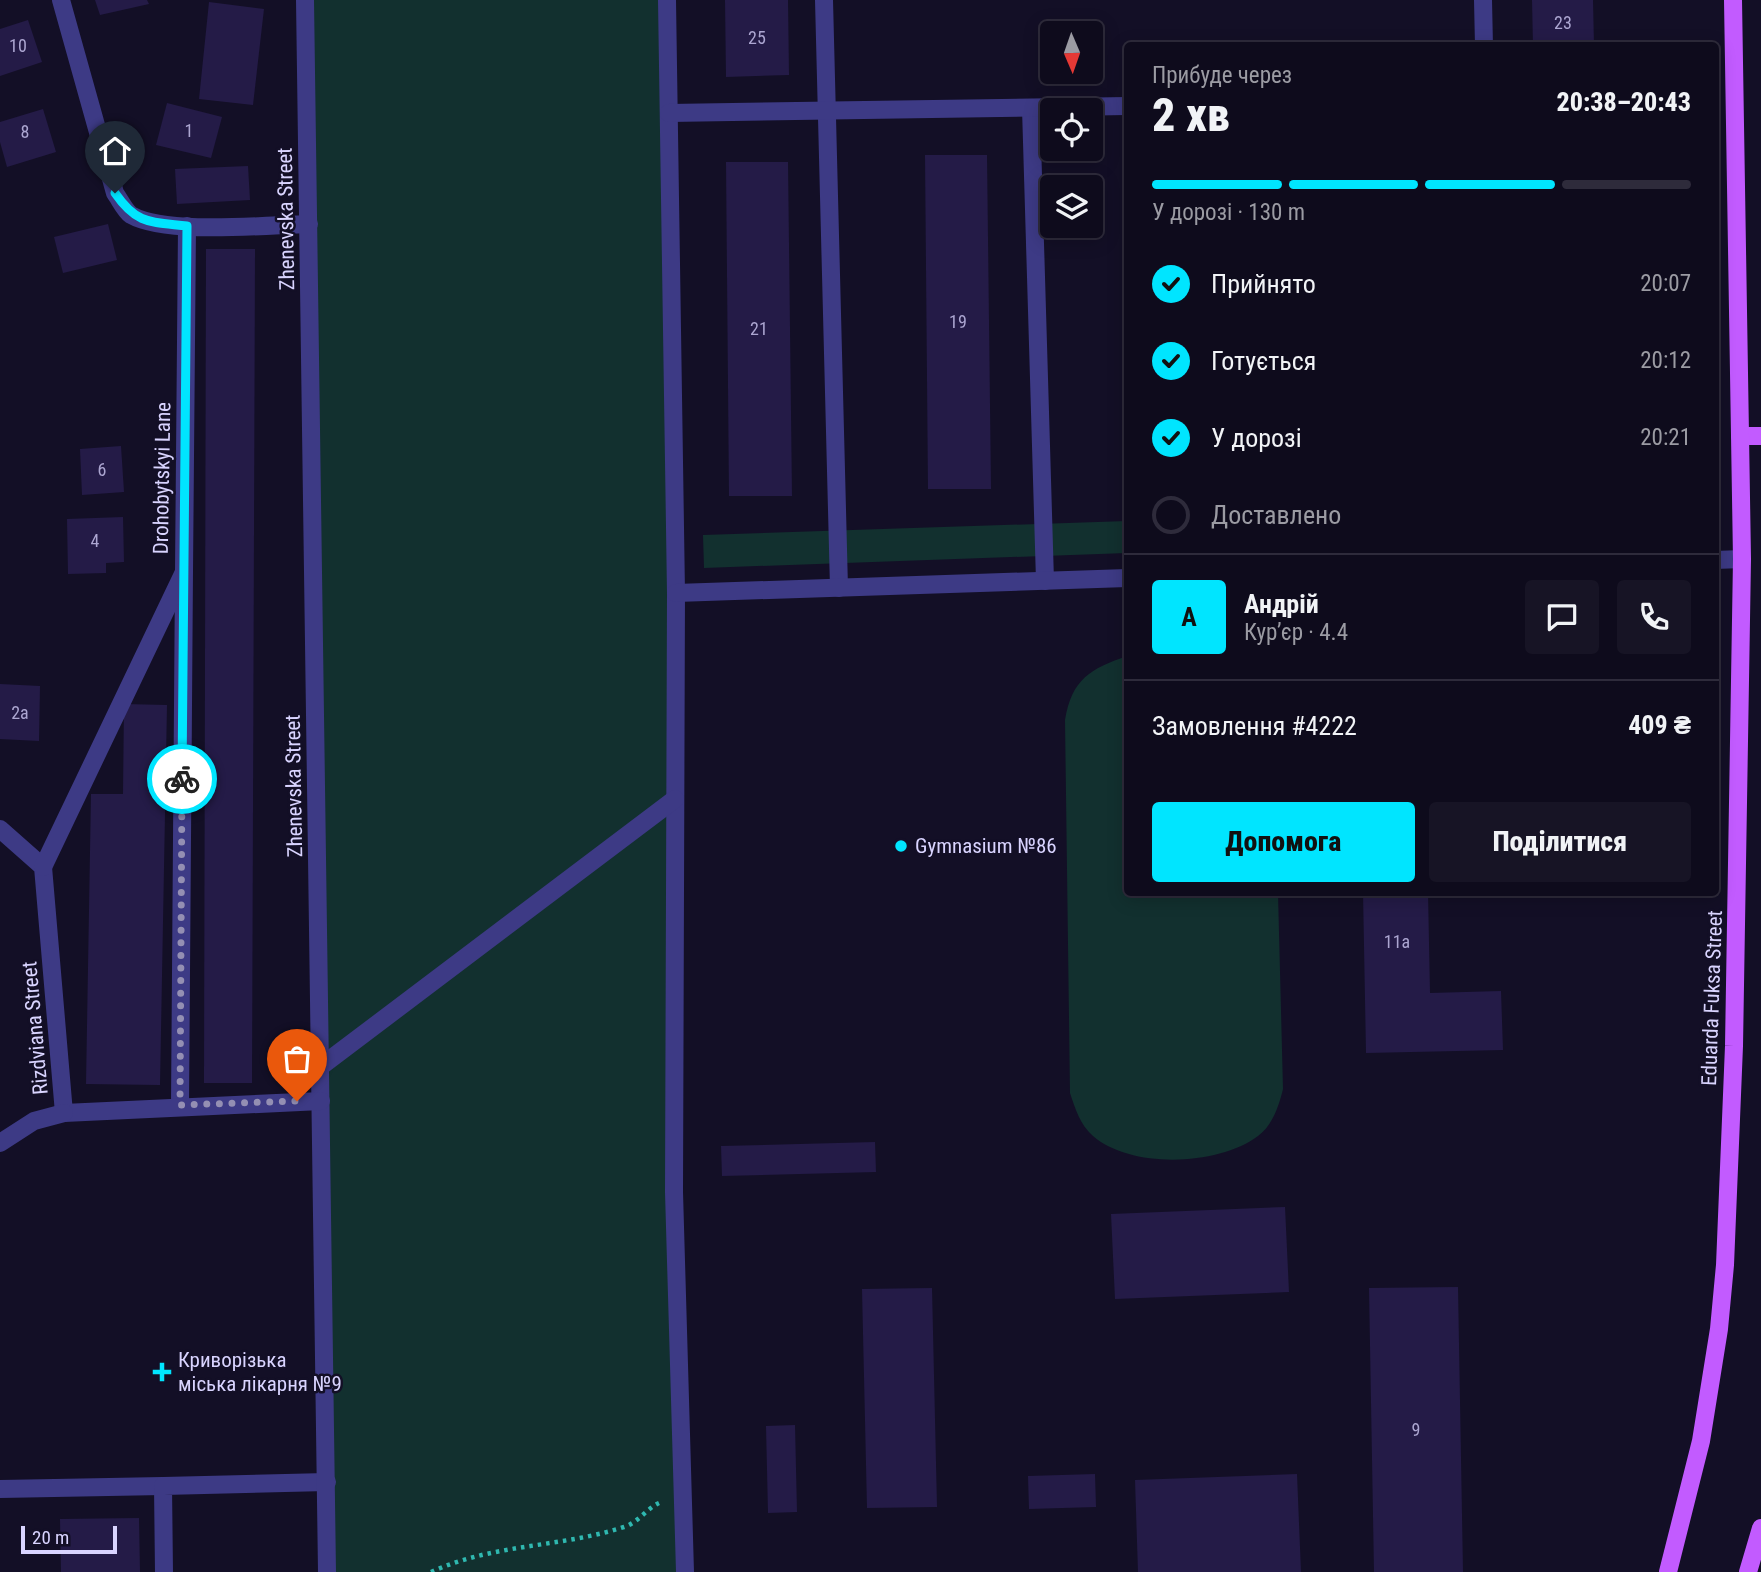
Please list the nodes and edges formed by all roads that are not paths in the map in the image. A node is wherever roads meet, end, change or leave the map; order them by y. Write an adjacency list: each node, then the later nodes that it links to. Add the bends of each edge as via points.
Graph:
1 (61, 0): 13 (street, via 115,193 129,214)
2 (305, 0): 12 (street, Zhenevska Street)
3 (667, 0): 11 (street)
4 (824, 0): 10 (street)
5 (1483, 0): 7 (street)
6 (1733, 0): 14 (main road, Eduarda Fuksa Street)
7 (1484, 42)
8 (1124, 106): 9 (street)
9 (1031, 108): 10 (street); 20 (street)
10 (827, 111): 11 (street); 21 (street)
11 (669, 113): 22 (street)
12 (309, 224): 13 (street); 26 (street, Zhenevska Street)
13 (187, 226): 18 (street, Drohobytskyi Lane)
14 (1740, 436): 15 (main road); 16 (main road, Eduarda Fuksa Street)
15 (1761, 436)
16 (1742, 559): 17 (street); 38 (main road, Eduarda Fuksa Street, via 1738,930 1725,1265 1701,1441)
17 (1719, 560)
18 (184, 572): 25 (street, Drohobytskyi Lane); 28 (street)
19 (1124, 578): 20 (street)
20 (1045, 581): 21 (street)
21 (839, 588): 22 (street)
22 (676, 593): 23 (street)
23 (675, 799): 26 (street); 37 (street, via 674,1192)
24 (0, 829): 25 (street)
25 (43, 867): 29 (street, Rizdviana Street)
26 (320, 1067): 27 (street, Zhenevska Street)
27 (321, 1101): 28 (street, Rizdviana Street); 31 (street, Zhenevska Street)
28 (180, 1105): 29 (street, Rizdviana Street)
29 (64, 1113): 30 (street, via 34,1121)
30 (0, 1143)
31 (327, 1482): 32 (street); 36 (street, Zhenevska Street)
32 (163, 1486): 33 (street); 35 (street)
33 (0, 1489)
34 (1761, 1528): 39 (main road)
35 (164, 1572)
36 (327, 1572)
37 (685, 1572)
38 (1668, 1572)
39 (1748, 1572)

